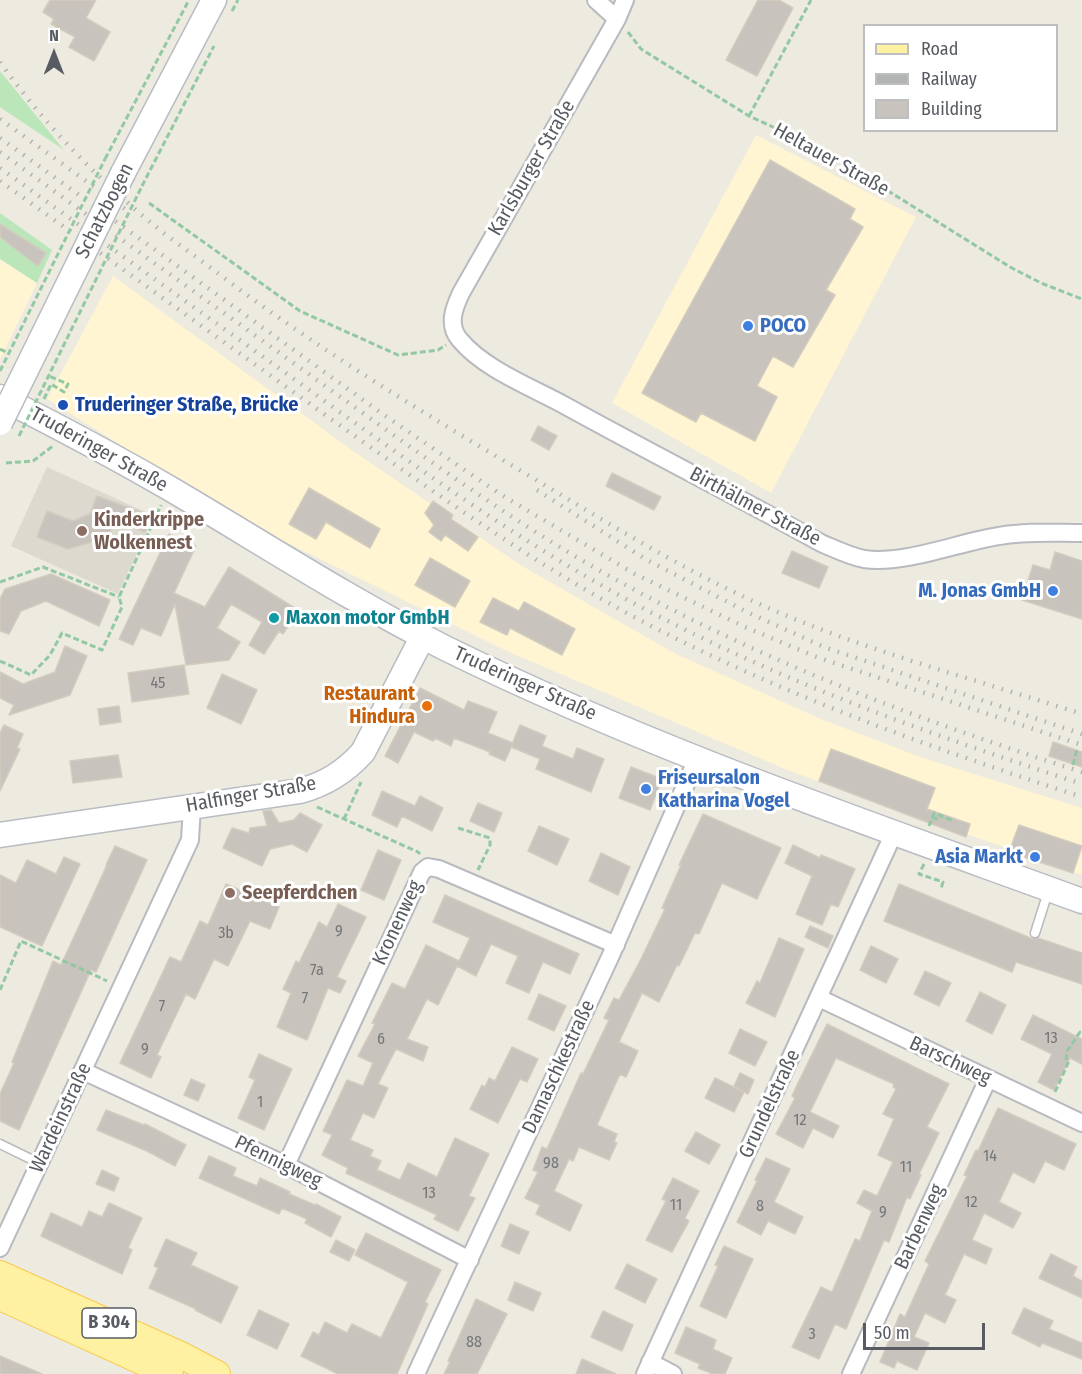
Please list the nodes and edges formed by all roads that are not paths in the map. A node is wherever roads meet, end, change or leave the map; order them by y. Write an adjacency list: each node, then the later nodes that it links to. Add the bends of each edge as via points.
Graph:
1 (214, 0): 7 (street, Schatzbogen, bridge, via 123,173)
2 (596, 0): 4 (street)
3 (625, 0): 4 (street, Karlsburger Straße)
4 (617, 19): 5 (street, Karlsburger Straße, via 461,293 452,323)
5 (458, 338): 8 (street, Birthälmer Straße, via 482,360 845,553 865,559 894,559 1000,536)
6 (0, 397): 9 (street, Truderinger Straße, via 129,465)
7 (10, 430)
8 (1082, 533)
9 (423, 636): 10 (street, Truderinger Straße, via 553,698); 11 (street, Halfinger Straße, via 363,752 336,777 312,788)
10 (698, 759): 12 (street, Truderinger Straße); 17 (street, Damaschkestraße)
11 (192, 806): 13 (street, Halfinger Straße); 19 (street, Wardeinstraße, via 190,840)
12 (894, 833): 14 (street, Truderinger Straße); 18 (street, Grundelstraße)
13 (0, 835)
14 (1049, 889): 15 (street, Truderinger Straße); 16 (lane)
15 (1082, 901)
16 (1035, 933)
17 (616, 945): 24 (street, Kronenweg, via 428,867 422,872); 26 (street, Damaschkestraße)
18 (819, 998): 20 (street, Barschweg); 29 (street, Grundelstraße)
19 (83, 1071): 23 (street, Wardeinstraße); 24 (street, Pfennigweg)
20 (988, 1078): 21 (street, Barschweg); 34 (street, Barbenweg)
21 (1082, 1123)
22 (0, 1144): 23 (lane)
23 (39, 1163): 25 (street, Wardeinstraße)
24 (286, 1165): 26 (street, Pfennigweg)
25 (0, 1248)
26 (470, 1260): 32 (street, Damaschkestraße)
27 (0, 1274): 31 (main road, B 304)
28 (0, 1297): 30 (main road, B 304)
29 (648, 1368): 33 (street)
30 (170, 1374)
31 (217, 1374)
32 (416, 1374)
33 (673, 1374)
34 (850, 1374)

